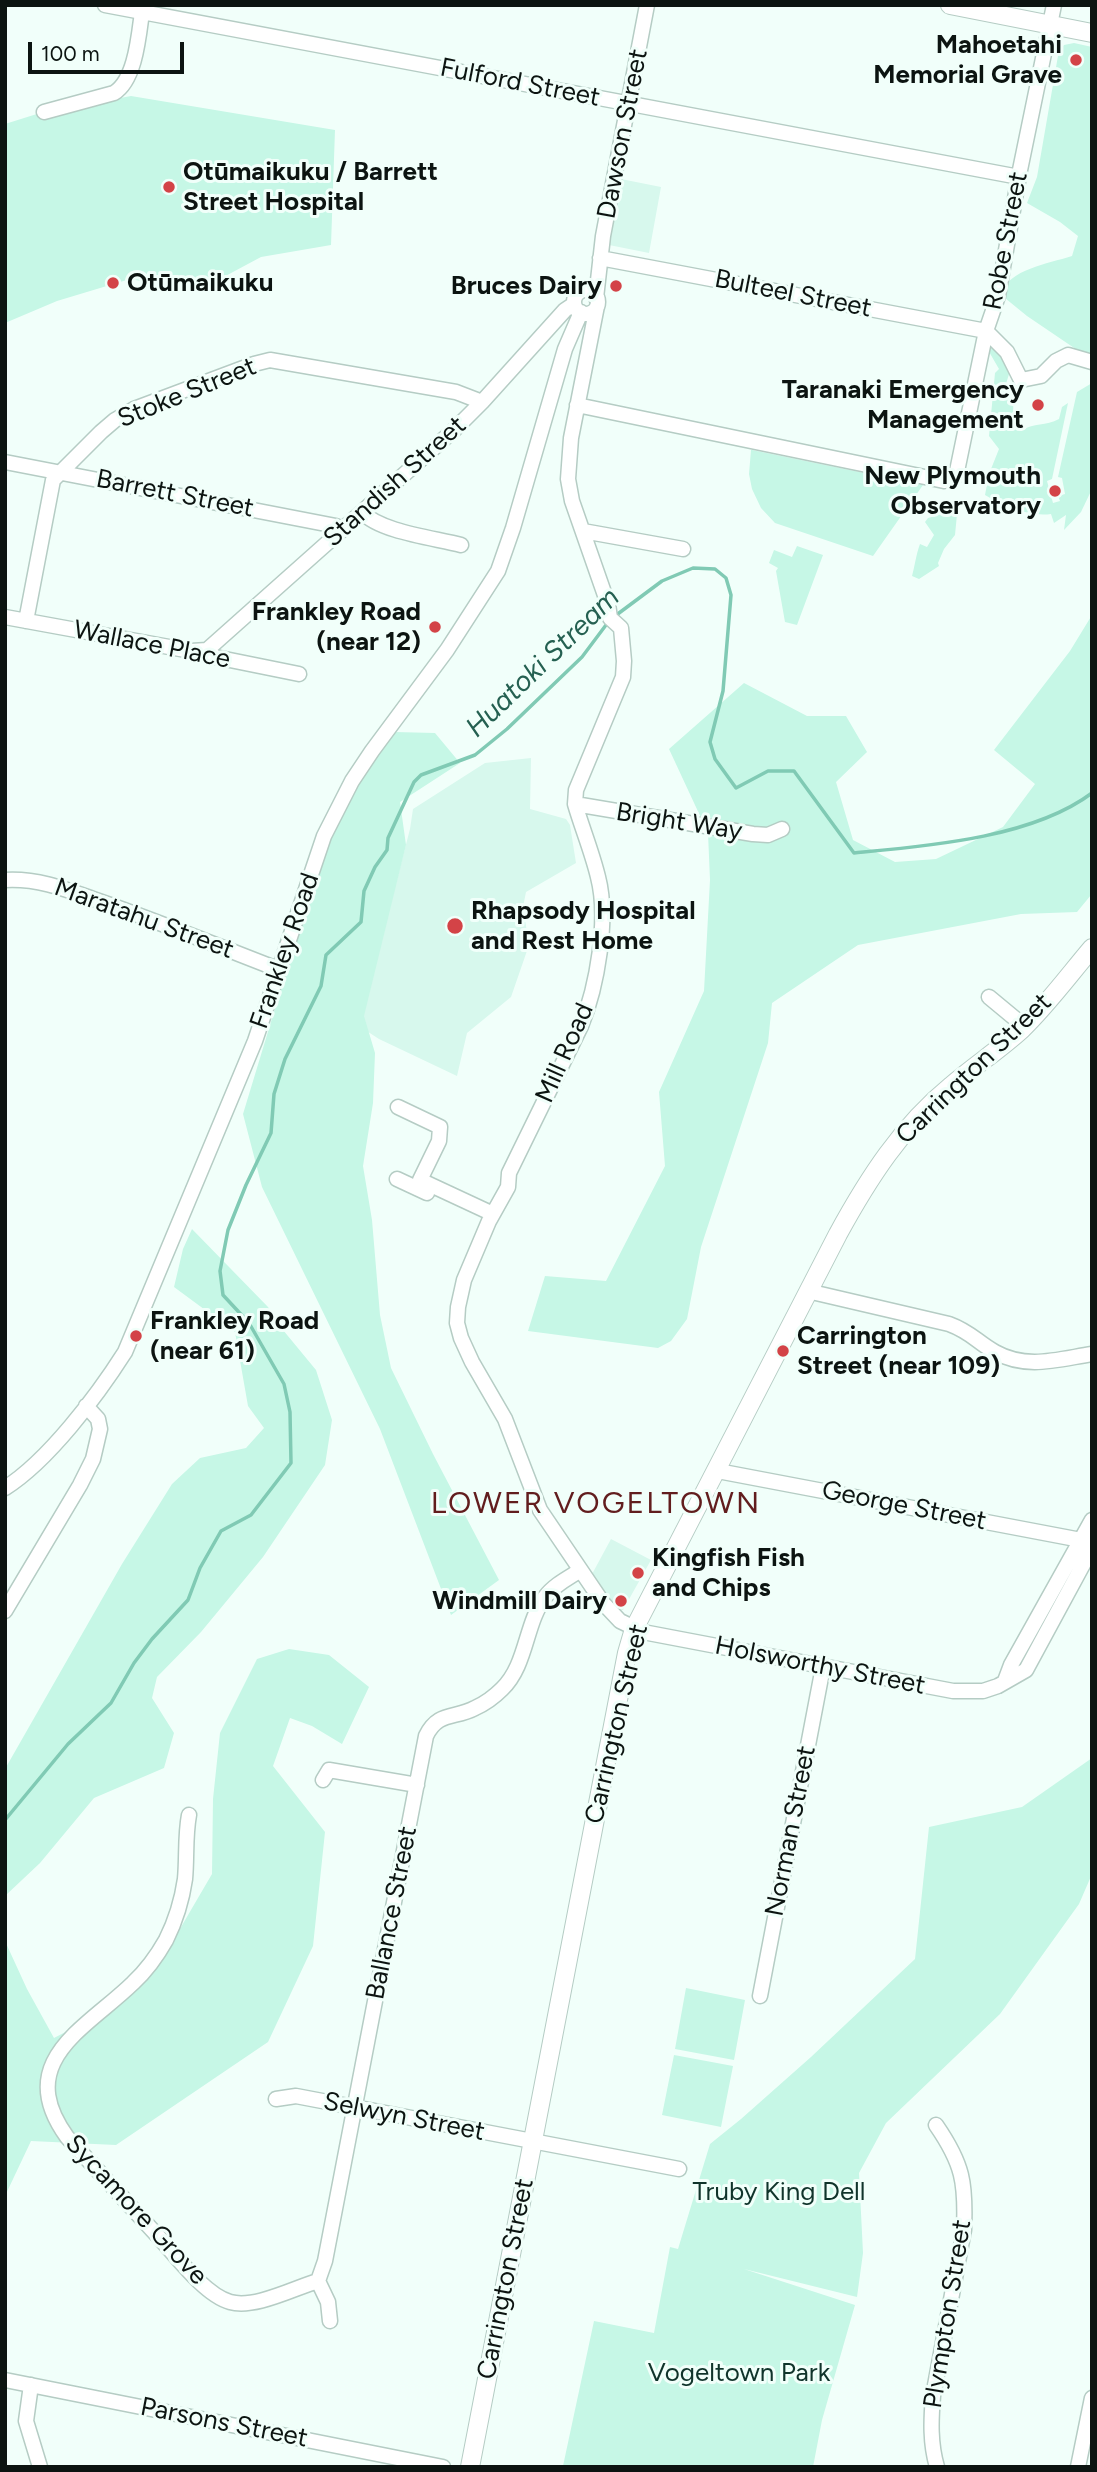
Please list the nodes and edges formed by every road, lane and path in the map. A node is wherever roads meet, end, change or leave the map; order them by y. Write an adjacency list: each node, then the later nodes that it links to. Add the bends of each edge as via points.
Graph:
1 (105, 5): 5 (street, Fulford Street)
2 (648, 5): 8 (street, Dawson Street)
3 (950, 5): 6 (main road)
4 (1054, 5): 6 (street, Robe Street)
5 (143, 9): 8 (street, Fulford Street); 9 (street, via 122,87)
6 (1049, 24): 7 (main road); 10 (street, Robe Street)
7 (1092, 33)
8 (629, 104): 10 (street, Fulford Street); 11 (street, Dawson Street)
9 (44, 112)
10 (1019, 177): 13 (street, Robe Street, via 998,296)
11 (600, 260): 12 (street, Dawson Street); 13 (street, Bulteel Street)
12 (585, 304): 15 (street, Standish Street, via 565,310); 16 (street, Dawson Street, via 565,349); 17 (street, via 591,338)
13 (986, 331): 14 (street, via 1007,352 1021,380 1041,376 1068,355); 17 (street, Robe Street, via 956,476 944,481)
14 (1092, 362)
15 (482, 402): 19 (street, Stoke Street, via 456,392 270,360 134,409 101,432); 20 (street, Standish Street)
16 (550, 403): 33 (street, Frankley Road, via 498,571 447,650 372,751 335,813)
17 (576, 405): 22 (street, via 568,478)
18 (5, 462): 19 (street, Barrett Street)
19 (61, 472): 21 (street, Barrett Street, via 336,526); 26 (street, Stoke Street, via 53,480)
20 (362, 512): 21 (street, Standish Street); 23 (street, via 386,526)
21 (341, 531): 27 (street, Standish Street)
22 (583, 531): 24 (street); 29 (street, via 611,618 621,628 623,677 576,790)
23 (461, 545)
24 (683, 549)
25 (5, 617): 26 (street, Wallace Place)
26 (26, 621): 27 (street, Wallace Place, via 191,651)
27 (207, 650): 28 (street, Wallace Place, via 215,657)
28 (299, 674)
29 (575, 804): 30 (street, Bright Way, via 753,834 768,835); 38 (street, Mill Road, via 601,892 597,966 589,1008)
30 (782, 829)
31 (5, 880): 33 (street, Maratahu Street, via 46,883)
32 (1092, 948): 35 (main road, Carrington Street)
33 (280, 970): 41 (street, Frankley Road, via 255,1041 125,1352)
34 (989, 997): 35 (street)
35 (1024, 1026): 39 (main road, Carrington Street, via 950,1086 906,1131 868,1181)
36 (398, 1107): 38 (street, via 440,1127 439,1141 420,1180)
37 (397, 1179): 38 (street)
38 (491, 1217): 46 (street, Mill Road, via 464,1280 459,1330 505,1419 540,1510)
39 (809, 1289): 40 (street, via 949,1324 1006,1358 1049,1363); 42 (main road, Carrington Street)
40 (1092, 1354)
41 (86, 1406): 43 (street, Frankley Road, via 47,1452); 47 (street, via 100,1429 93,1459)
42 (716, 1468): 45 (street, George Street); 48 (main road, Carrington Street)
43 (5, 1488)
44 (1092, 1520): 45 (street)
45 (1088, 1544): 49 (street, Holsworthy Street, via 1005,1681 969,1693)
46 (579, 1571): 48 (street, Mill Road, via 616,1618); 51 (street, Ballance Street, via 546,1596 517,1667 502,1689 476,1708 431,1726)
47 (5, 1611)
48 (635, 1629): 49 (street, Holsworthy Street); 57 (main road, Carrington Street)
49 (823, 1667): 53 (street, Norman Street)
50 (323, 1780): 51 (street, via 328,1770)
51 (417, 1785): 55 (street, Ballance Street)
52 (189, 1815): 59 (street, Sycamore Grove, via 185,1881 173,1925 155,1959 133,1984 65,2043 50,2076 50,2107 67,2137 219,2297 245,2304)
53 (760, 1996)
54 (276, 2099): 55 (street, Selwyn Street, via 296,2096)
55 (354, 2108): 57 (street, Selwyn Street); 59 (street, Ballance Street)
56 (936, 2125): 67 (street, Plympton Street, via 959,2164 965,2187 964,2230 933,2396 931,2424)
57 (533, 2141): 58 (street, Selwyn Street); 66 (main road, Carrington Street)
58 (679, 2169)
59 (318, 2281): 60 (street, via 328,2302)
60 (330, 2321)
61 (5, 2380): 62 (street, Parsons Street)
62 (31, 2385): 64 (street, via 26,2421); 65 (street, Parsons Street)
63 (1092, 2398): 68 (street)
64 (40, 2467)
65 (443, 2467)
66 (470, 2467)
67 (937, 2467)
68 (1079, 2467)

